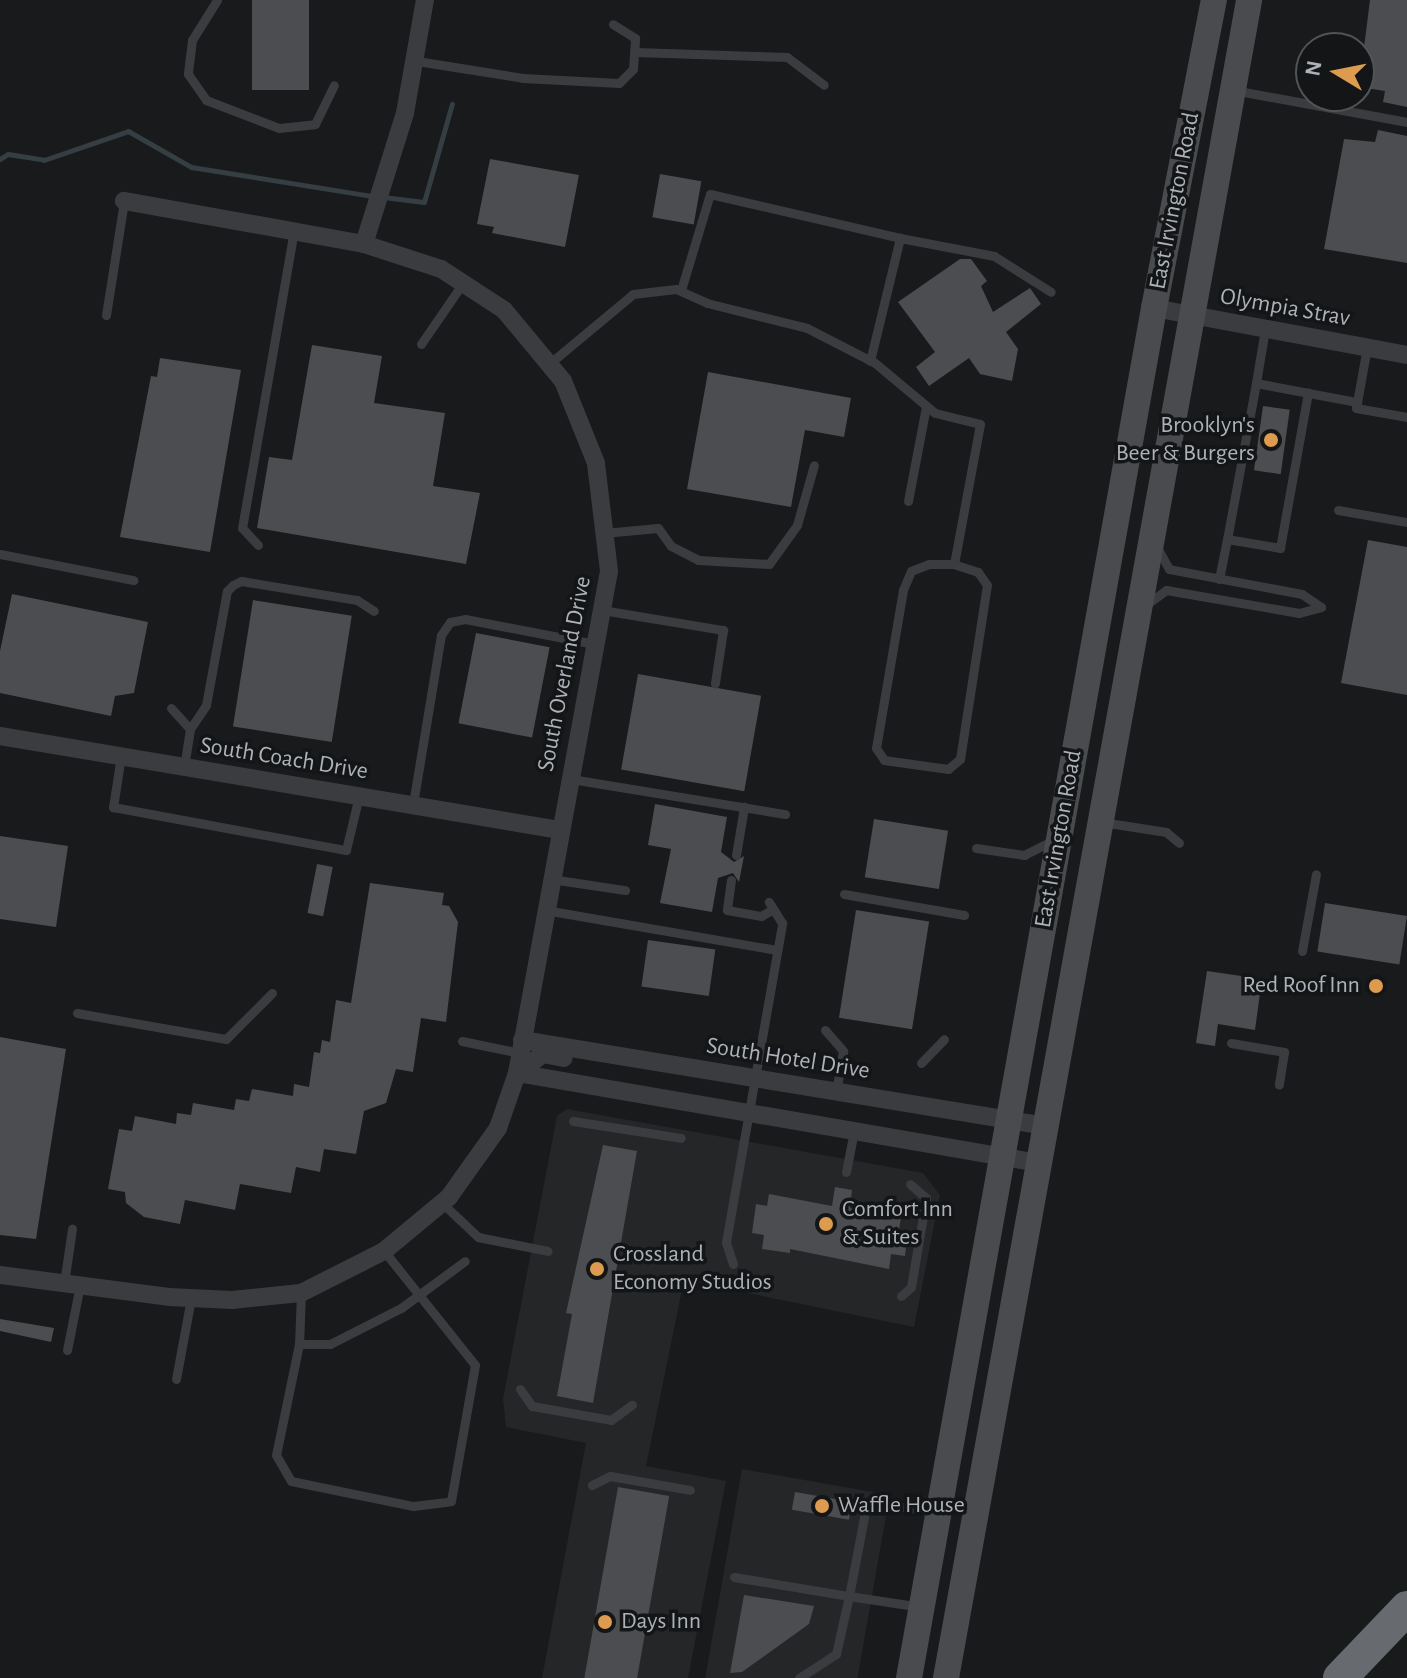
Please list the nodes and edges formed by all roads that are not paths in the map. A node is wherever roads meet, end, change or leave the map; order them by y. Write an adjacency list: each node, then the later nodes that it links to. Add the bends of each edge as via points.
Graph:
1 (217, 0): 8 (lane, via 192,40 188,74 206,100 279,128 315,124)
2 (425, 0): 7 (street)
3 (1214, 0): 19 (main road, East Irvington Road)
4 (1249, 0): 10 (main road, East Irvington Road)
5 (613, 24): 6 (lane, via 635,38)
6 (635, 52): 7 (lane, via 633,69 619,83 523,78); 9 (lane, via 787,57)
7 (417, 61): 15 (street)
8 (334, 85)
9 (824, 85)
10 (1233, 90): 11 (lane); 21 (main road, East Irvington Road)
11 (1407, 122)
12 (124, 201): 13 (street, South Overland Drive); 20 (lane)
13 (295, 228): 15 (street, South Overland Drive); 40 (lane, via 242,528)
14 (900, 238): 17 (lane, via 710,194); 18 (lane, via 994,256); 26 (lane)
15 (364, 244): 16 (street, South Overland Drive, via 441,269)
16 (463, 283): 23 (lane); 27 (street, South Overland Drive, via 504,310)
17 (681, 290): 26 (lane, via 707,303 807,328); 27 (lane, via 633,294)
18 (1051, 292)
19 (1154, 308): 21 (street, Olympia Strav); 62 (main road, East Irvington Road)
20 (106, 315)
21 (1193, 315): 22 (street, Olympia Strav); 39 (main road, East Irvington Road)
22 (1265, 329): 24 (street, Olympia Strav); 28 (lane)
23 (421, 344)
24 (1367, 347): 25 (street, Olympia Strav); 30 (lane)
25 (1407, 355)
26 (870, 361): 31 (lane)
27 (549, 364): 37 (street, South Overland Drive, via 563,381 596,463)
28 (1256, 383): 29 (lane); 38 (lane)
29 (1308, 393): 30 (lane); 38 (lane, via 1280,548)
30 (1357, 402): 32 (lane, via 1356,408)
31 (926, 407): 34 (lane); 42 (lane, via 980,424)
32 (1407, 417)
33 (814, 465): 37 (lane, via 797,525 769,564 698,560 671,546 658,528)
34 (908, 501)
35 (1338, 510): 36 (lane)
36 (1407, 522)
37 (604, 533): 46 (street, South Overland Drive, via 609,571)
38 (1227, 539): 43 (lane)
39 (1153, 541): 43 (lane, via 1169,569); 45 (main road, East Irvington Road)
40 (258, 545)
41 (0, 554): 44 (lane)
42 (954, 564): 42 (lane, via 929,564 911,571 903,590 876,748 884,760 948,769 960,759 987,585 978,572)
43 (1219, 579): 45 (lane, via 1302,594 1321,607 1299,613 1166,590)
44 (133, 580)
45 (1141, 609): 60 (main road, East Irvington Road)
46 (602, 610): 48 (street, South Overland Drive); 49 (lane, via 723,630)
47 (374, 611): 51 (lane, via 357,600 241,581 233,585 227,591 206,705)
48 (595, 644): 55 (street, South Overland Drive); 57 (lane, via 465,619 450,622 441,635)
49 (715, 683)
50 (171, 708): 51 (lane)
51 (190, 729): 54 (lane)
52 (0, 736): 53 (street, South Coach Drive)
53 (121, 756): 54 (street, South Coach Drive); 56 (lane, via 113,807 346,850)
54 (184, 767): 56 (street, South Coach Drive)
55 (569, 778): 58 (lane); 61 (street, South Overland Drive)
56 (360, 795): 57 (street, South Coach Drive)
57 (413, 804): 61 (street, South Coach Drive)
58 (744, 807): 59 (lane); 65 (lane)
59 (785, 814)
60 (1102, 822): 63 (lane, via 1166,832); 91 (main road, East Irvington Road)
61 (560, 830): 67 (street, South Overland Drive)
62 (1059, 838): 64 (lane, via 1024,855); 89 (main road, East Irvington Road)
63 (1179, 843)
64 (976, 848)
65 (736, 855)
66 (1316, 874): 74 (lane)
67 (551, 879): 69 (lane); 71 (street, South Overland Drive)
68 (731, 880): 73 (lane, via 727,910 761,916 771,906 782,923)
69 (625, 890)
70 (844, 894): 72 (lane)
71 (545, 910): 73 (lane); 81 (street, South Overland Drive)
72 (964, 915)
73 (777, 950): 85 (lane)
74 (1302, 951)
75 (272, 993): 76 (lane, via 226,1039)
76 (77, 1013)
77 (825, 1030): 87 (lane, via 843,1051)
78 (944, 1039): 82 (lane)
79 (462, 1041): 81 (lane)
80 (1231, 1043): 86 (lane, via 1284,1052)
81 (521, 1047): 83 (street, South Hotel Drive); 84 (street, South Overland Drive)
82 (921, 1063)
83 (678, 1065): 84 (street, via 629,1069 543,1054); 85 (street, South Hotel Drive)
84 (517, 1073): 88 (street); 98 (street, South Overland Drive, via 498,1128)
85 (757, 1079): 87 (street, South Hotel Drive); 88 (lane)
86 (1279, 1085)
87 (836, 1092): 89 (street, South Hotel Drive)
88 (749, 1113): 92 (street); 103 (lane, via 726,1242)
89 (1011, 1120): 91 (street, South Hotel Drive); 94 (main road, East Irvington Road)
90 (573, 1121): 93 (lane)
91 (1046, 1126): 95 (main road, East Irvington Road)
92 (854, 1131): 94 (street); 96 (lane)
93 (681, 1138)
94 (1005, 1156): 95 (street); 117 (main road, East Irvington Road)
95 (1039, 1163): 124 (main road, East Irvington Road)
96 (846, 1172)
97 (910, 1184): 108 (lane, via 926,1198 911,1287)
98 (442, 1203): 100 (street, South Overland Drive); 101 (lane, via 478,1237)
99 (72, 1229): 105 (lane)
100 (384, 1251): 106 (street, South Overland Drive); 107 (lane)
101 (548, 1251)
102 (465, 1261): 107 (lane)
103 (733, 1264)
104 (0, 1275): 105 (street)
105 (72, 1284): 109 (street); 111 (lane)
106 (301, 1293): 109 (street); 110 (lane)
107 (420, 1295): 110 (lane, via 330,1344); 110 (lane, via 475,1365 451,1501 413,1506 291,1481 276,1455)
108 (901, 1296)
109 (191, 1298): 112 (lane)
110 (299, 1344)
111 (67, 1350)
112 (176, 1379)
113 (520, 1389): 114 (lane, via 532,1406 611,1420)
114 (632, 1405)
115 (592, 1485): 116 (lane, via 610,1476)
116 (690, 1490)
117 (940, 1512): 119 (lane, via 867,1502); 120 (main road, East Irvington Road)
118 (734, 1577): 119 (lane)
119 (849, 1596): 120 (lane); 122 (lane, via 836,1654)
120 (922, 1608): 123 (main road, East Irvington Road)
121 (1407, 1608): 125 (highway)
122 (799, 1678)
123 (909, 1678)
124 (946, 1678)
125 (1340, 1678)

